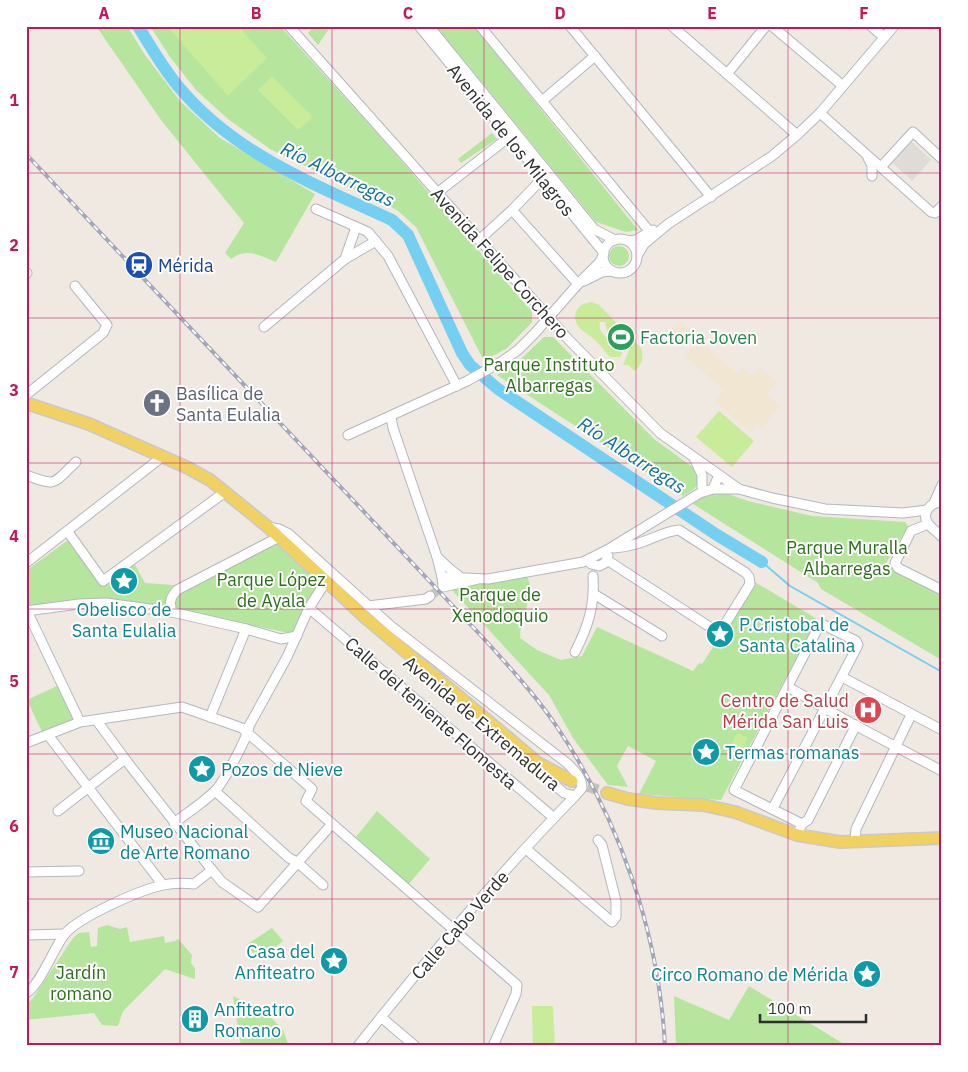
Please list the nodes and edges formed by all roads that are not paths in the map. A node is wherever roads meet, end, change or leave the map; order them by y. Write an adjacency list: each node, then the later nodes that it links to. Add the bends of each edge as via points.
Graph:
1 (289, 26): 24 (street, Avenida Felipe Corchero)
2 (419, 26): 18 (street, Avenida de los Milagros)
3 (429, 26): 34 (street, Avenida de los Milagros, via 594,229)
4 (480, 26): 15 (street)
5 (570, 26): 12 (street)
6 (672, 26): 13 (street)
7 (766, 26): 13 (street)
8 (772, 26): 14 (street)
9 (871, 26): 11 (street)
10 (894, 26): 11 (street)
11 (884, 37): 14 (street)
12 (595, 56): 15 (street); 25 (street)
13 (727, 74): 17 (street)
14 (842, 86): 16 (street)
15 (542, 101): 31 (street)
16 (820, 113): 17 (street); 19 (street)
17 (797, 135): 25 (street)
18 (509, 137): 23 (street, Avenida de los Milagros); 24 (street)
19 (865, 154): 21 (street); 22 (street, via 872,165)
20 (942, 159): 21 (street, via 913,132)
21 (881, 167): 26 (street, via 930,212 935,214)
22 (872, 176)
23 (542, 179): 28 (street); 36 (street, Avenida de los Milagros)
24 (437, 193): 33 (street, Avenida Felipe Corchero)
25 (711, 197): 29 (street)
26 (942, 206)
27 (316, 209): 30 (street)
28 (512, 210): 33 (street); 40 (street)
29 (668, 224): 31 (street); 37 (street, via 644,244)
30 (356, 227): 32 (street); 38 (street)
31 (650, 232): 35 (street)
32 (376, 240): 38 (street); 44 (street, via 388,256)
33 (479, 240): 42 (street, Avenida Felipe Corchero)
34 (615, 240): 35 (street); 36 (street)
35 (629, 241): 37 (street)
36 (603, 254): 39 (street, via 604,262); 40 (street, via 599,263)
37 (637, 256): 39 (street, via 629,271)
38 (345, 259): 43 (street)
39 (612, 271): 40 (street, via 602,272)
40 (578, 284): 42 (street)
41 (75, 286): 45 (street, via 107,325 103,333)
42 (549, 319): 44 (street, via 518,350); 50 (street, Avenida Felipe Corchero, via 660,433)
43 (264, 327)
44 (457, 386): 47 (street)
45 (26, 395)
46 (26, 403): 49 (main road, Avenida de Extremadura, via 89,424)
47 (391, 417): 48 (street); 67 (street)
48 (348, 435)
49 (162, 457): 58 (main road, Avenida de Extremadura, via 210,480); 63 (street)
50 (694, 457): 53 (street, Avenida Felipe Corchero); 57 (street, via 702,475)
51 (76, 462): 52 (street, via 55,482 48,483)
52 (26, 475)
53 (719, 475): 55 (street); 56 (street, Avenida Felipe Corchero); 57 (street)
54 (942, 485): 59 (street)
55 (713, 489): 56 (street); 57 (street)
56 (739, 489): 60 (street, Avenida Felipe Corchero, via 825,509)
57 (701, 490): 66 (street)
58 (225, 492): 62 (main road, Avenida de Extremadura); 63 (street, via 103,580)
59 (934, 505): 60 (street, Avenida Felipe Corchero); 61 (street)
60 (903, 513): 61 (street, Avenida Felipe Corchero)
61 (932, 526): 65 (street); 77 (street, via 911,531 894,562 898,568)
62 (268, 527): 64 (main road, Avenida de Extremadura); 81 (street, Avenida de Extremadura, via 288,534)
63 (68, 532): 70 (street)
64 (279, 537): 75 (main road, Avenida de Extremadura); 84 (street, via 177,590 169,603)
65 (942, 537)
66 (609, 550): 68 (street); 69 (street); 69 (street, via 679,530 746,574 750,584 719,630)
67 (437, 557): 73 (street); 76 (street)
68 (588, 560): 71 (street); 72 (street); 74 (street)
69 (607, 560): 71 (street)
70 (26, 563)
71 (596, 566): 72 (street)
72 (593, 576): 78 (street)
73 (464, 579): 74 (street); 76 (street)
74 (478, 579): 76 (street)
75 (326, 581): 82 (street); 85 (main road, Avenida de Extremadura)
76 (442, 582)
77 (942, 590)
78 (594, 594): 89 (street); 91 (street, via 588,624)
79 (430, 596): 80 (street)
80 (394, 603): 81 (street); 86 (street, via 388,610)
81 (368, 606): 86 (street, Avenida de Extremadura)
82 (309, 608): 88 (street); 119 (street, Calle del teniente Flomesta)
83 (26, 611): 84 (street, via 106,603); 101 (street)
84 (172, 612): 87 (street)
85 (368, 620): 94 (main road, Avenida de Extremadura); 113 (street, Avenida de Extremadura, via 397,652)
86 (391, 626): 93 (street, Avenida de Extremadura)
87 (246, 629): 90 (street); 99 (street)
88 (297, 636): 90 (street); 92 (street)
89 (662, 636)
90 (281, 639): 92 (street)
91 (575, 652)
92 (289, 654): 104 (street)
93 (430, 658): 94 (street, Avenida de Extremadura); 115 (street, Avenida de Extremadura, via 568,764 582,782 582,788)
94 (435, 676): 110 (main road, Avenida de Extremadura, via 538,763)
95 (842, 677): 96 (street, via 858,645 824,625 819,626); 97 (street); 98 (street)
96 (788, 687): 97 (street); 117 (street, via 734,790)
97 (826, 709): 102 (street); 117 (street)
98 (911, 715): 103 (street); 107 (street)
99 (210, 717): 100 (street, via 182,707); 104 (street)
100 (97, 721): 101 (street); 108 (street)
101 (80, 722): 105 (street)
102 (856, 725): 107 (street); 122 (street, via 808,820)
103 (942, 730)
104 (248, 733): 112 (street); 121 (street, via 312,789 306,801)
105 (48, 735): 106 (street); 111 (street)
106 (26, 743)
107 (895, 746): 109 (street); 126 (street, via 856,829)
108 (125, 760): 111 (street); 120 (street)
109 (942, 771)
110 (572, 781)
111 (88, 789): 118 (street); 132 (street)
112 (215, 791): 120 (street); 128 (street)
113 (564, 793): 115 (street, Avenida de Extremadura); 116 (street)
114 (607, 793): 123 (main road, via 628,799 703,805 735,812)
115 (575, 796): 116 (street, Calle Cabo Verde)
116 (564, 807): 119 (street, Calle Cabo Verde)
117 (774, 808): 122 (street)
118 (58, 811)
119 (554, 818): 127 (street, Calle Cabo Verde)
120 (174, 823): 129 (street)
121 (332, 824): 128 (street); 134 (street)
122 (802, 824): 123 (street)
123 (797, 835): 126 (main road)
124 (942, 838): 126 (main road)
125 (598, 840): 127 (street, via 616,901 616,917 612,922)
126 (855, 842)
127 (526, 849): 134 (street, Calle Cabo Verde)
128 (297, 862): 129 (street, via 258,907 222,882); 133 (street)
129 (212, 870): 132 (street, via 194,884)
130 (79, 871): 131 (street)
131 (26, 872)
132 (163, 885): 135 (street, via 105,908)
133 (323, 885)
134 (454, 931): 138 (street, Calle Cabo Verde); 141 (street, via 517,985)
135 (65, 934): 136 (street); 137 (street, via 38,980)
136 (26, 935)
137 (26, 993)
138 (381, 1017): 139 (street, Calle Cabo Verde); 140 (street)
139 (358, 1046)
140 (415, 1046)
141 (493, 1046)

